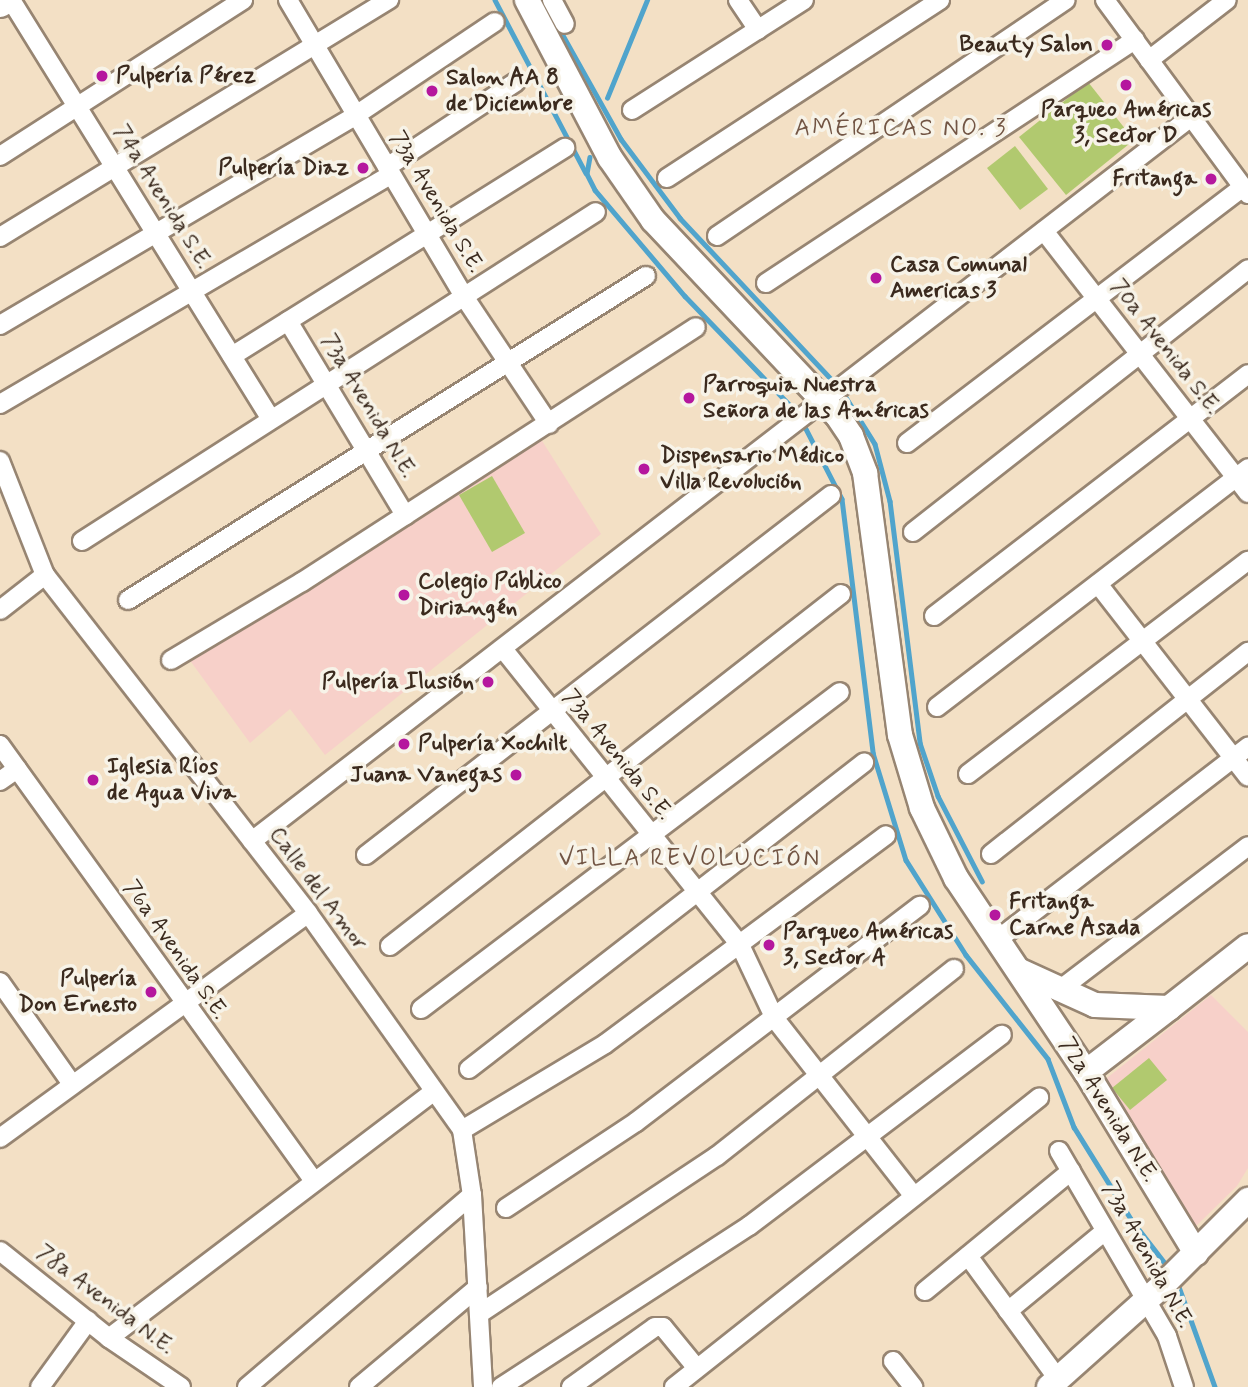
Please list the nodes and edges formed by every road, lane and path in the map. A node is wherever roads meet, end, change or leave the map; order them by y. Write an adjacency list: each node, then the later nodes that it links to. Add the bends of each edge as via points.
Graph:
1 (9, 0): 13 (main road); 21 (street, 74a Avenida S.E.)
2 (243, 0): 21 (street)
3 (288, 0): 18 (street, 73a Avenida S.E.)
4 (389, 0): 18 (street)
5 (527, 0): 51 (street, 72a Avenida N.E., via 610,158 653,220)
6 (552, 0): 15 (street)
7 (738, 0): 16 (street)
8 (804, 0): 16 (street)
9 (940, 0): 29 (street)
10 (1066, 0): 35 (street)
11 (1105, 0): 17 (street)
12 (1227, 0): 19 (street)
13 (0, 4)
14 (495, 22): 23 (street)
15 (565, 23)
16 (758, 30): 22 (street)
17 (1135, 40): 19 (street); 39 (street)
18 (314, 45): 23 (street, 73a Avenida S.E.); 27 (street)
19 (1149, 60): 24 (street)
20 (516, 82): 28 (street)
21 (77, 107): 26 (street); 27 (street, 74a Avenida S.E.)
22 (632, 110)
23 (356, 115): 28 (street, 73a Avenida S.E.); 33 (street)
24 (1191, 117): 30 (street); 32 (street)
25 (565, 148): 34 (street)
26 (0, 156)
27 (114, 167): 33 (street, 74a Avenida S.E.); 36 (street)
28 (389, 171): 34 (street, 73a Avenida S.E.); 40 (street)
29 (667, 178)
30 (1246, 190): 42 (street)
31 (596, 212): 41 (street)
32 (1044, 231): 42 (street, 70a Avenida S.E.); 51 (street)
33 (155, 233): 40 (street, 74a Avenida S.E.); 44 (street)
34 (428, 236): 41 (street, 73a Avenida S.E.); 43 (street)
35 (717, 236)
36 (0, 237)
37 (1248, 269): 46 (street)
38 (646, 276): 48 (street)
39 (765, 284)
40 (192, 293): 47 (street, 74a Avenida S.E.); 52 (street)
41 (463, 295): 48 (street, 73a Avenida S.E.); 50 (street)
42 (1097, 299): 46 (street, 70a Avenida S.E.); 56 (street)
43 (288, 321): 47 (street); 50 (street, 73a Avenida N.E.)
44 (0, 325)
45 (696, 327): 55 (street)
46 (1140, 354): 54 (street, 70a Avenida S.E.); 63 (street)
47 (232, 356): 53 (street, 74a Avenida S.E.)
48 (505, 362): 55 (street, 73a Avenida S.E.); 57 (street)
49 (1248, 374): 54 (street)
50 (326, 384): 53 (street); 57 (street, 73a Avenida N.E.)
51 (835, 393): 73 (street); 97 (street, 72a Avenida N.E., via 865,473 905,758 922,808 956,878)
52 (0, 404)
53 (271, 419): 64 (street)
54 (1190, 419): 59 (street, 70a Avenida S.E.); 71 (street)
55 (549, 424): 62 (street)
56 (907, 443)
57 (366, 450): 62 (street, 73a Avenida N.E.); 69 (street)
58 (0, 461): 66 (street, Calle del Amor)
59 (1242, 473): 60 (street, 70a Avenida S.E.); 67 (street)
60 (1248, 493)
61 (831, 495): 79 (street)
62 (405, 515): 75 (street)
63 (913, 532)
64 (82, 541)
65 (1248, 561): 72 (street)
66 (45, 575): 70 (street); 90 (street, Calle del Amor)
67 (1098, 584): 72 (street); 78 (street)
68 (841, 594): 86 (street)
69 (128, 600)
70 (0, 610)
71 (934, 617)
72 (1143, 641): 77 (street); 84 (street)
73 (503, 649): 79 (street, 73a Avenida S.E.); 90 (street)
74 (1248, 652): 77 (street)
75 (171, 660)
76 (840, 692): 88 (street)
77 (1188, 699): 81 (street); 92 (street)
78 (937, 707)
79 (552, 714): 86 (street, 73a Avenida S.E.); 93 (street)
80 (0, 745): 83 (street, 76a Avenida S.E.)
81 (1241, 752): 85 (street); 97 (street)
82 (864, 763): 94 (street)
83 (17, 769): 87 (street); 105 (street, 76a Avenida S.E.)
84 (968, 774)
85 (1248, 776)
86 (605, 779): 88 (street, 73a Avenida S.E.); 99 (street)
87 (0, 781)
88 (651, 835): 94 (street, 73a Avenida S.E.); 107 (street)
89 (886, 835): 98 (street)
90 (252, 841): 96 (street, Calle del Amor)
91 (1248, 846): 104 (street)
92 (991, 854)
93 (366, 855)
94 (697, 892): 98 (street, 73a Avenida S.E.); 110 (street)
95 (920, 906): 108 (street)
96 (309, 913): 105 (street); 114 (street, Calle del Amor)
97 (997, 940): 102 (street, 72a Avenida N.E.)
98 (740, 945): 108 (street, 73a Avenida S.E.); 116 (street, via 605,1044)
99 (390, 946)
100 (1248, 946): 106 (street)
101 (954, 969): 112 (street)
102 (1016, 969): 104 (street); 111 (street, 72a Avenida N.E.)
103 (0, 982): 113 (street)
104 (1058, 991): 106 (street, via 1095,1005)
105 (183, 1004): 113 (street); 121 (street, 76a Avenida S.E.)
106 (1169, 1008): 111 (street)
107 (421, 1009)
108 (775, 1019): 112 (street, 73a Avenida S.E.); 125 (street, via 636,1122)
109 (1002, 1035): 118 (street)
110 (470, 1069)
111 (1086, 1072): 129 (street, 72a Avenida N.E.)
112 (819, 1075): 118 (street, 73a Avenida S.E.); 134 (street, via 717,1156)
113 (72, 1084): 117 (street)
114 (434, 1091): 116 (street, Calle del Amor); 121 (street)
115 (1039, 1098): 123 (street)
116 (462, 1130): 122 (street, Calle del Amor)
117 (0, 1138)
118 (869, 1139): 123 (street, 73a Avenida S.E.); 146 (street, via 749,1226)
119 (1059, 1151): 120 (street, 73a Avenida N.E.)
120 (1071, 1171): 126 (street, 73a Avenida N.E.); 128 (street)
121 (314, 1181): 136 (street)
122 (472, 1195): 130 (street, Calle del Amor); 143 (street)
123 (914, 1196): 138 (street)
124 (1247, 1202): 129 (street)
125 (506, 1208)
126 (1105, 1231): 132 (street, 73a Avenida N.E.); 133 (street)
127 (0, 1251): 135 (street, 78a Avenida N.E.)
128 (968, 1256): 131 (street); 133 (street)
129 (1193, 1256): 132 (street)
130 (478, 1287): 134 (street, Calle del Amor); 144 (street)
131 (925, 1291)
132 (1154, 1293): 140 (street); 150 (street, 73a Avenida N.E.)
133 (1008, 1311): 140 (street)
134 (479, 1314): 139 (street, Calle del Amor)
135 (88, 1321): 136 (street, 78a Avenida N.E.); 141 (street)
136 (109, 1338): 142 (street, 78a Avenida N.E.)
137 (893, 1361): 149 (street)
138 (695, 1366): 147 (street, via 663,1326 655,1327); 148 (street)
139 (483, 1381): 145 (street)
140 (1054, 1383)
141 (40, 1387)
142 (180, 1387)
143 (247, 1387)
144 (359, 1387)
145 (468, 1387)
146 (501, 1387)
147 (571, 1387)
148 (674, 1387)
149 (913, 1387)
150 (1184, 1387)

